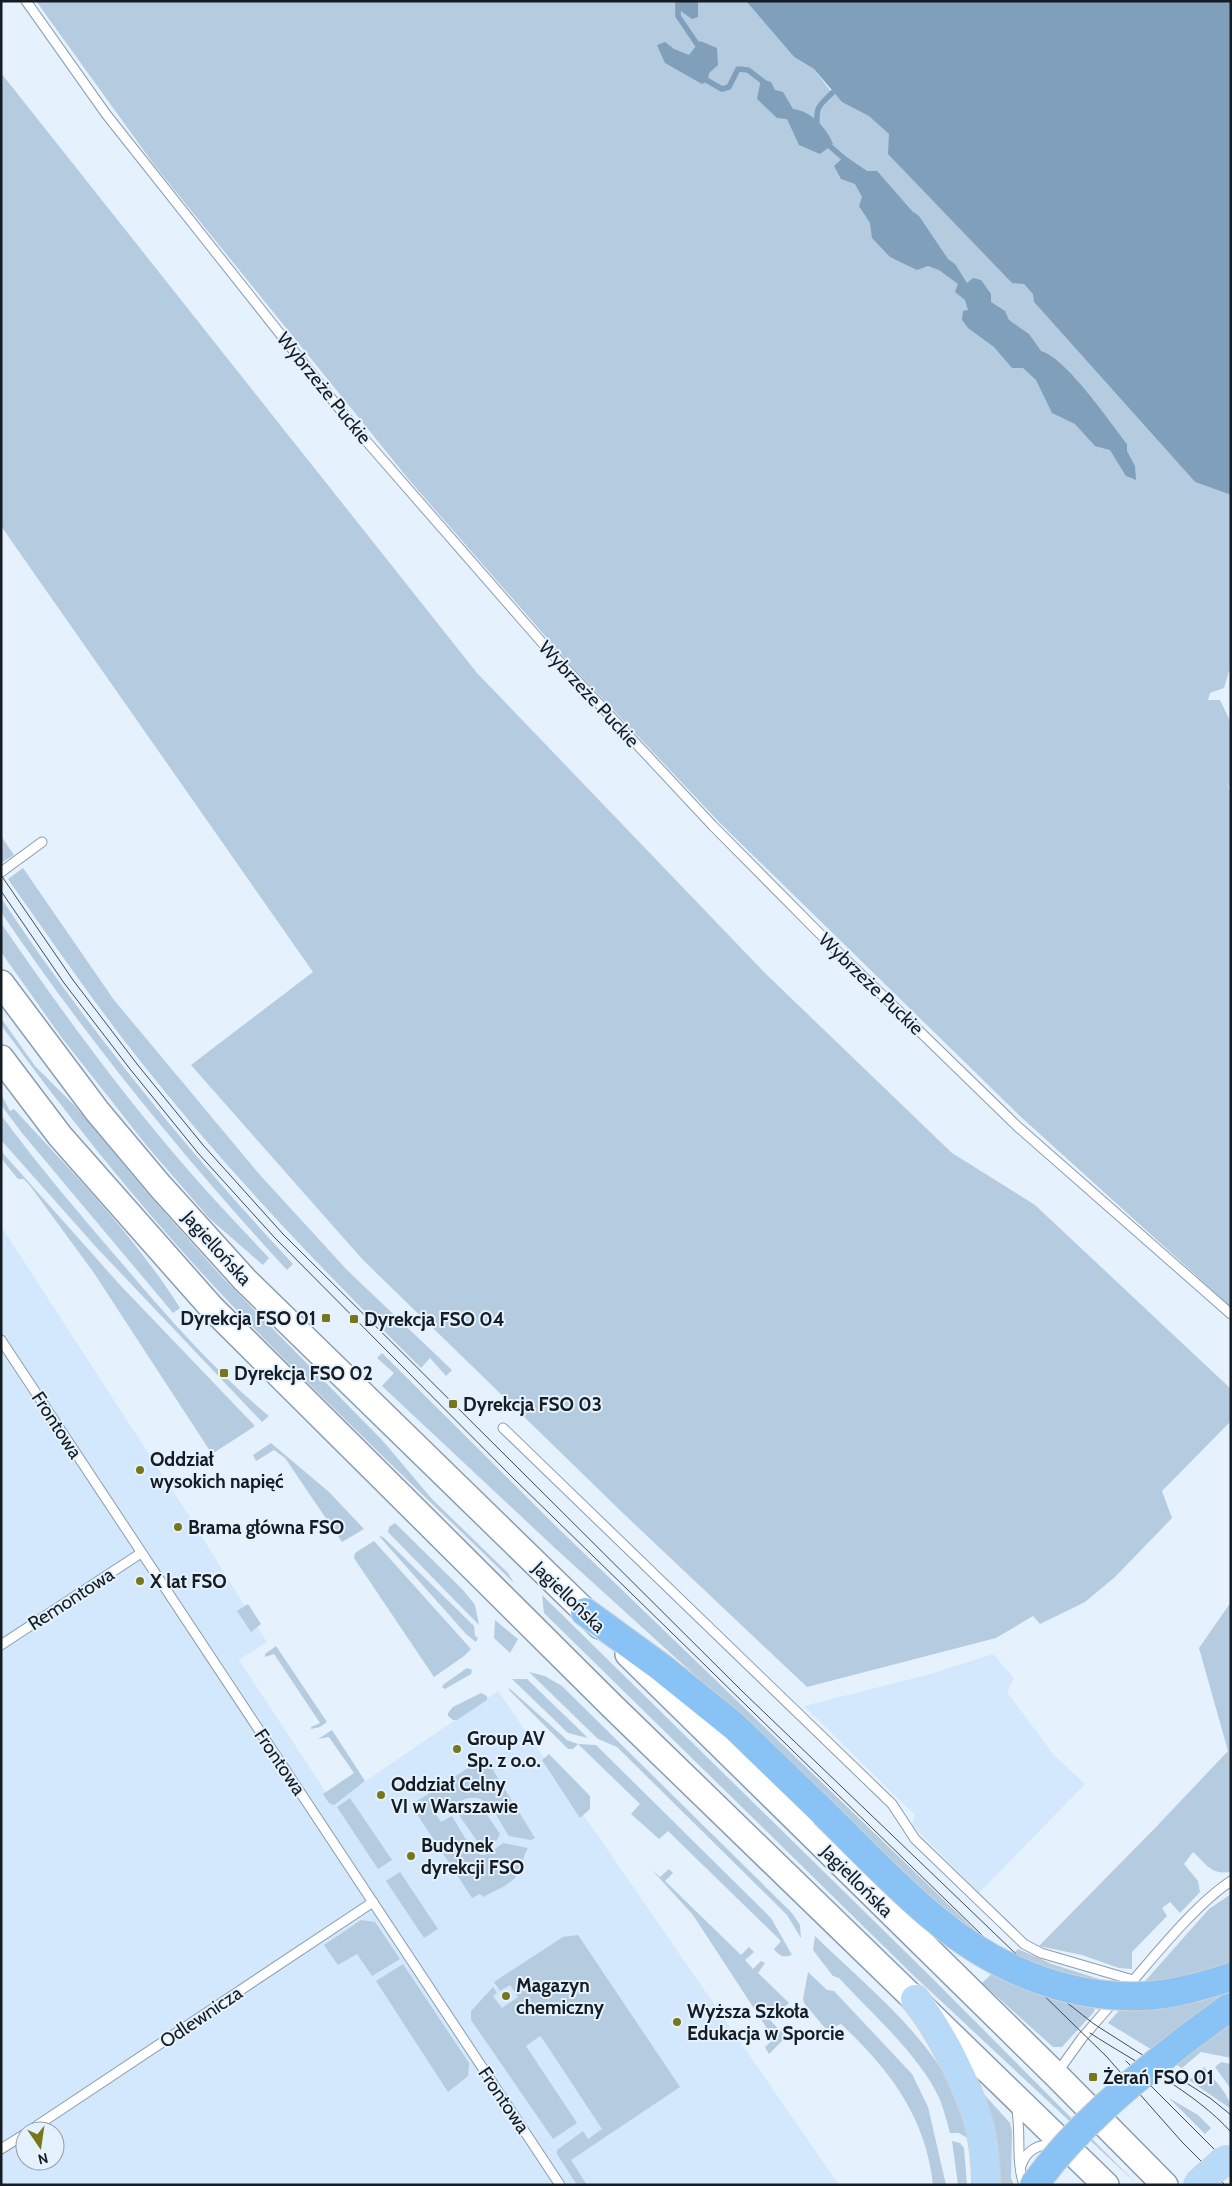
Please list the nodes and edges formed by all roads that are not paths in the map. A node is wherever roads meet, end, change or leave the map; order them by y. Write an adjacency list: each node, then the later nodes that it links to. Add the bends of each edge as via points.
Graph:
1 (26, 1): 6 (lane, Wybrzeże Puckie, via 117,128 342,411 545,646 713,826 842,957 1018,1127)
2 (42, 842): 3 (lane)
3 (1, 872)
4 (1, 983): 10 (main road, Jagiellońska, via 97,1111 245,1280)
5 (1, 1058): 16 (main road, via 66,1143 211,1307 592,1686)
6 (1231, 1314)
7 (1, 1340): 9 (lane, Frontowa)
8 (503, 1428): 15 (lane, via 879,1791 892,1804 915,1839 1024,1944 1041,1953)
9 (141, 1553): 11 (lane, Remontowa); 13 (lane, Frontowa)
10 (585, 1612): 14 (highway, bridge, via 734,1726 935,1919 982,1954 1028,1976 1088,1993 1142,1996 1185,1990); 18 (main road, Jagiellońska)
11 (1, 1646)
12 (1231, 1881): 15 (lane, via 1202,1905)
13 (373, 1902): 20 (lane, Odlewnicza); 26 (lane, Frontowa)
14 (1231, 1977)
15 (1133, 1980): 18 (lane, via 1082,2038)
16 (915, 1998): 19 (main road); 27 (main road, via 944,2045 973,2108 984,2150)
17 (1231, 2006): 25 (highway, bridge, via 1159,2060 1104,2108 1055,2159)
18 (1056, 2075): 30 (main road, Jagiellońska)
19 (1010, 2091): 22 (main road); 25 (lane)
20 (44, 2121)
21 (15, 2140): 23 (lane)
22 (1069, 2148): 25 (lane, via 1054,2144 1040,2146 1026,2155); 29 (main road)
23 (1, 2149)
24 (1229, 2156): 31 (main road, bridge)
25 (1027, 2178): 28 (lane)
26 (560, 2185)
27 (986, 2185)
28 (1024, 2185)
29 (1106, 2185)
30 (1165, 2185)
31 (1196, 2185)

